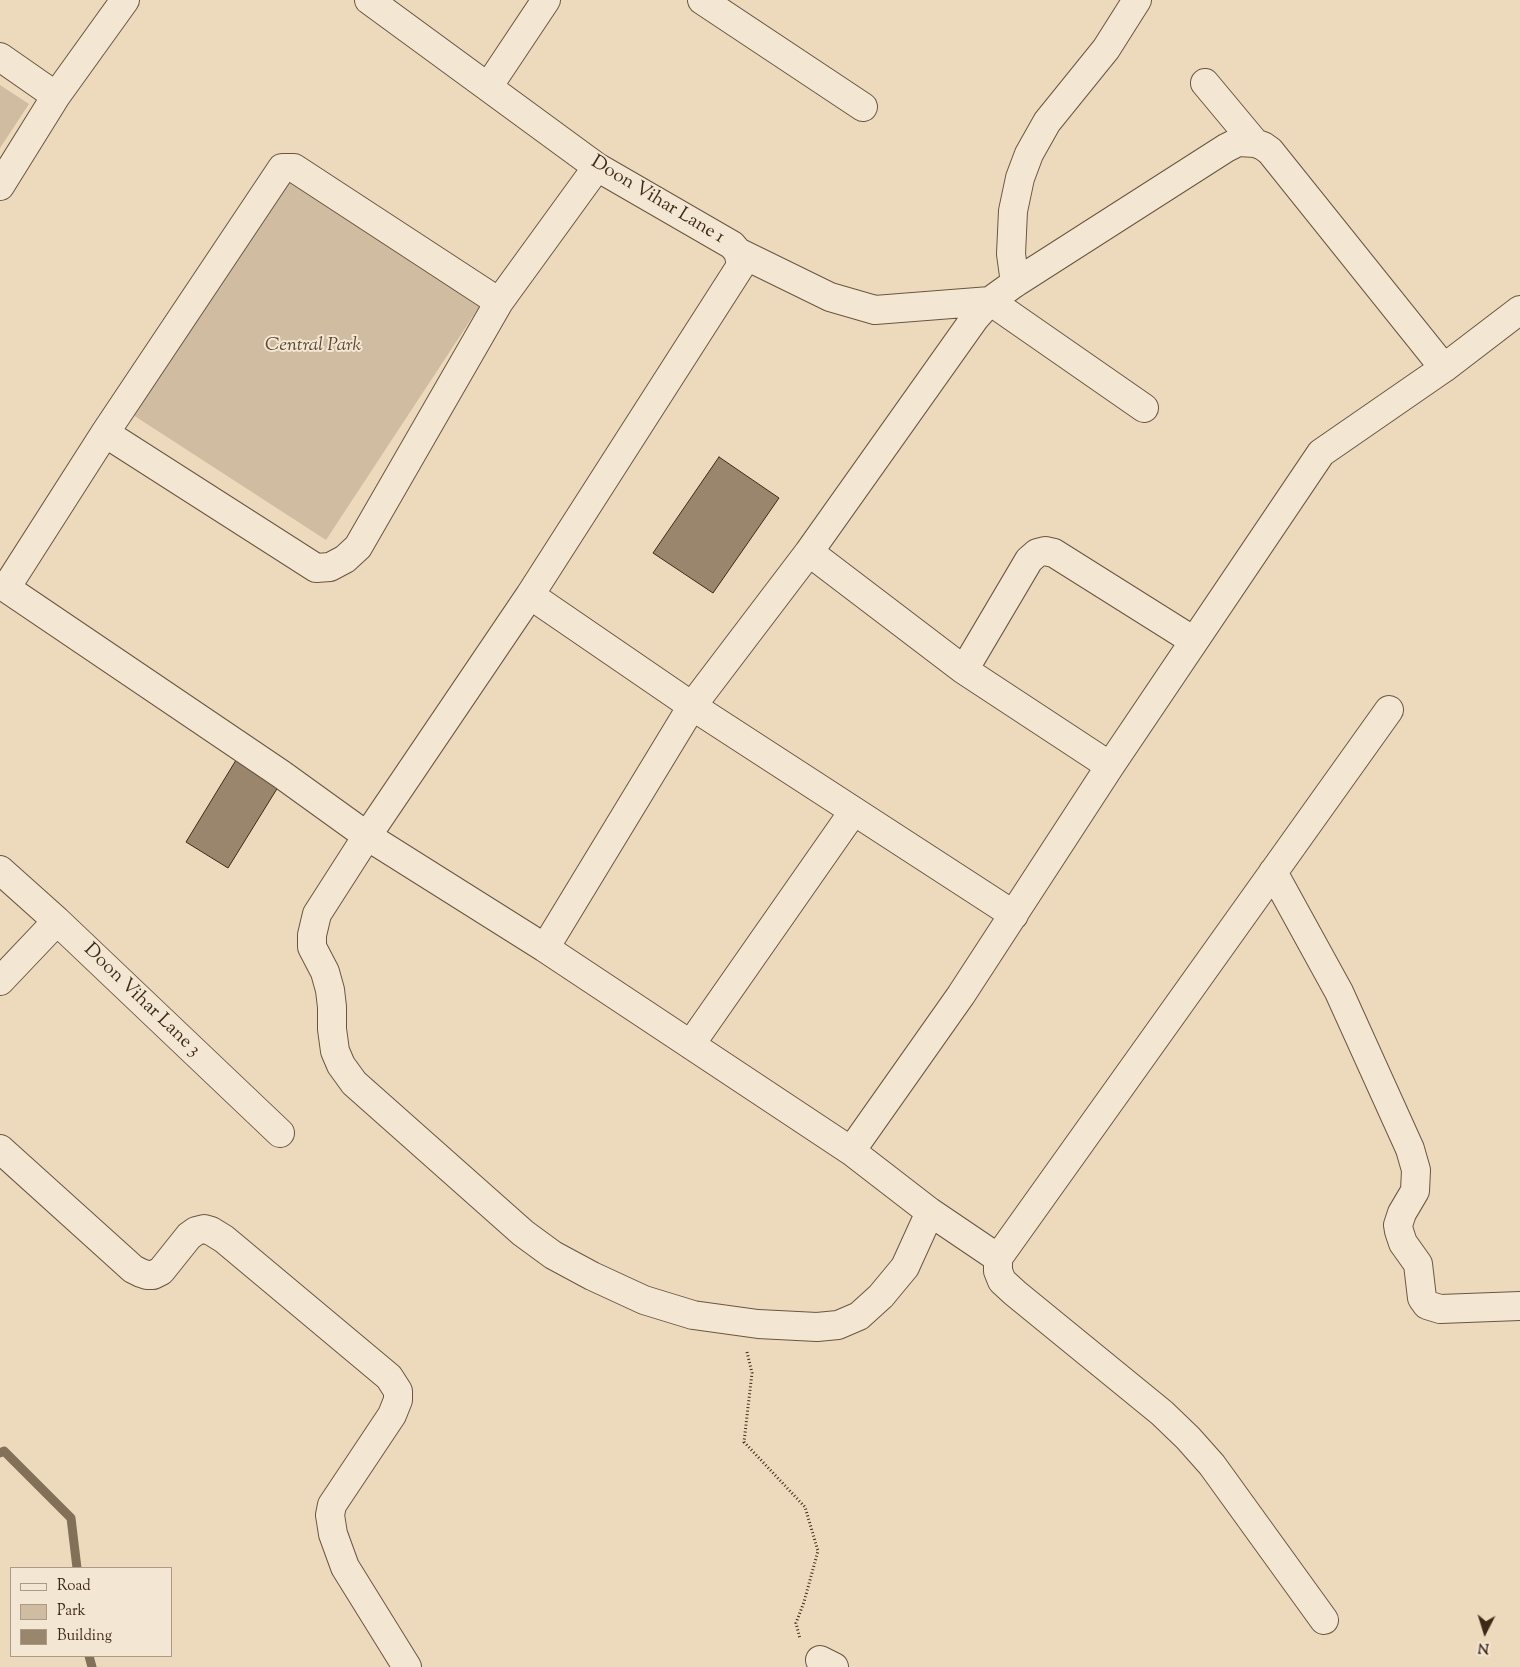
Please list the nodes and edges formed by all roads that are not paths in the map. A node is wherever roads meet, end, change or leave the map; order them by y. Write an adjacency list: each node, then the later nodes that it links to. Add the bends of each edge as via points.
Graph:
1 (125, 0): 9 (street)
2 (369, 0): 8 (street, Doon Vihar Lane 1)
3 (546, 0): 8 (street)
4 (702, 0): 10 (street)
5 (1137, 0): 15 (street, via 1106,49 1047,122 1029,154 1013,211 1011,254)
6 (0, 57): 9 (street)
7 (1205, 83): 11 (street)
8 (488, 87): 12 (street, Doon Vihar Lane 1)
9 (56, 96): 13 (street)
10 (863, 107)
11 (1255, 143): 15 (street, via 1238,142 1226,148); 19 (street, via 1270,151)
12 (597, 167): 14 (street, Doon Vihar Lane 1, via 732,245); 17 (street)
13 (0, 186)
14 (738, 252): 16 (street, via 830,297 875,310); 24 (street, Doon Vihar Lane 1, via 740,267)
15 (1015, 283): 16 (street)
16 (990, 301): 20 (street); 22 (street)
17 (499, 302): 21 (street, via 294,168 282,168); 21 (street, via 358,547 330,567 316,568)
18 (1520, 310): 19 (street)
19 (1444, 368): 25 (street, via 1320,454)
20 (1144, 408)
21 (105, 433): 23 (street)
22 (809, 552): 26 (street); 27 (street)
23 (3, 586): 31 (street)
24 (530, 595): 27 (street); 31 (street, Doon Vihar Lane 1)
25 (1194, 641): 26 (street, via 1054,553 1044,551 1029,560); 29 (street)
26 (964, 670): 29 (street)
27 (692, 706): 30 (street); 36 (street)
28 (1389, 710): 33 (street)
29 (1110, 766): 34 (street)
30 (853, 812): 34 (street); 38 (street)
31 (367, 836): 36 (street); 42 (street, Doon Vihar Lane 1, via 317,914 312,935 312,947 330,990 335,1051 354,1083 523,1233 553,1255 644,1300 693,1315 817,1328 838,1325 859,1316 881,1296 905,1267)
32 (0, 870): 35 (street, Doon Vihar Lane 3)
33 (1273, 872): 43 (street); 44 (street, via 1339,992 1410,1149 1416,1170 1415,1191 1398,1225 1403,1242 1418,1264 1422,1298 1427,1305 1440,1309)
34 (1014, 915): 41 (street)
35 (57, 921): 37 (street); 39 (street, Doon Vihar Lane 3)
36 (545, 948): 38 (street)
37 (0, 981)
38 (691, 1044): 41 (street)
39 (280, 1134)
40 (0, 1149): 46 (street, via 141,1274 160,1271 188,1236 204,1229 224,1239 388,1377 398,1391 392,1415 332,1505 330,1515 345,1567)
41 (851, 1151): 42 (street)
42 (930, 1212): 43 (street)
43 (998, 1258): 45 (street, via 1002,1281 1162,1412 1194,1445 1212,1465)
44 (1520, 1306)
45 (1324, 1620)
46 (406, 1667)

